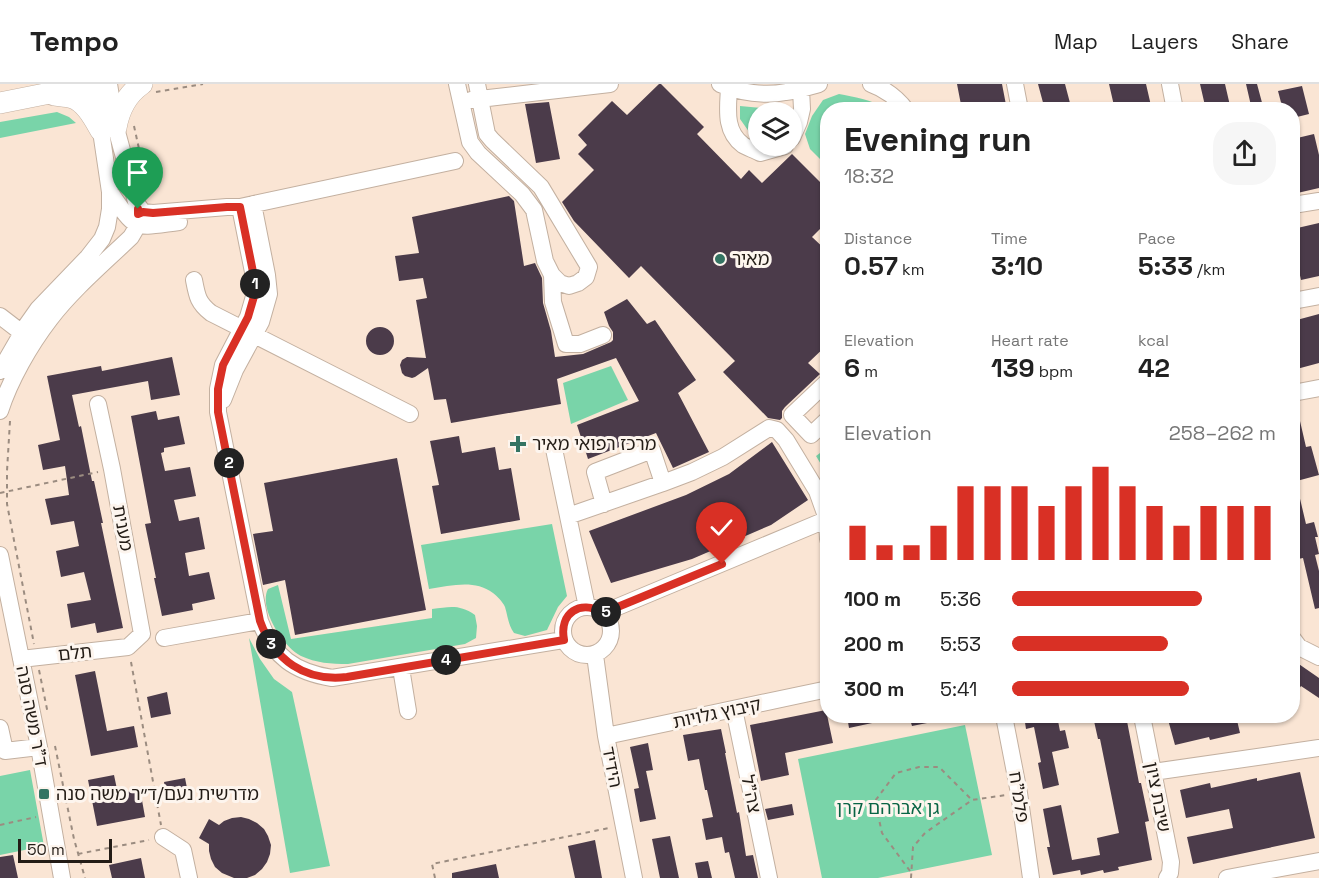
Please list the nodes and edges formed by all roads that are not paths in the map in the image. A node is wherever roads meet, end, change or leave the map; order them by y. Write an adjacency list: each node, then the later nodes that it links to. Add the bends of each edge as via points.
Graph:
1 (94, 84): 13 (main road); 19 (street)
2 (109, 84): 19 (street)
3 (610, 84): 12 (street)
4 (819, 84): 10 (street)
5 (871, 84): 15 (street)
6 (1015, 84): 16 (street)
7 (1170, 84): 17 (street)
8 (724, 86): 10 (street, via 769,94); 20 (street, via 729,126)
9 (149, 88): 19 (main road, via 135,89)
10 (801, 89): 14 (street)
11 (459, 92): 12 (street); 28 (street, via 470,142 534,210 545,261)
12 (479, 92): 28 (street, via 488,134 541,187 589,267 586,276 569,286)
13 (44, 94): 18 (main road); 19 (main road, via 80,102)
14 (802, 102)
15 (900, 102)
16 (1018, 102)
17 (1173, 102)
18 (0, 103)
19 (108, 130): 22 (street); 26 (street)
20 (748, 147)
21 (455, 161): 25 (street)
22 (110, 192): 26 (street); 27 (street)
23 (1319, 201): 24 (street)
24 (1300, 205)
25 (247, 206): 26 (street, via 221,216 147,226); 33 (street, via 269,294 261,322)
26 (137, 215): 27 (street); 35 (street, via 131,237)
27 (102, 239): 35 (street, via 38,309)
28 (552, 275): 34 (street, via 553,302 566,344 580,344)
29 (194, 280): 33 (street, via 203,307)
30 (1319, 296): 31 (street)
31 (1300, 300)
32 (0, 316): 35 (street)
33 (248, 332): 42 (street); 53 (street, via 218,412)
34 (603, 335)
35 (28, 338): 36 (street); 41 (street)
36 (0, 371)
37 (1319, 388): 39 (street)
38 (820, 389): 43 (street, via 792,415 811,435)
39 (1300, 392)
40 (98, 404): 56 (street, מענית, via 142,634)
41 (5, 412)
42 (410, 414)
43 (820, 426)
44 (554, 449): 48 (street)
45 (663, 483): 46 (street, via 723,457 769,428 786,440); 47 (street); 47 (street, via 652,450 595,472)
46 (820, 499)
47 (604, 504): 48 (street)
48 (568, 516): 51 (street)
49 (820, 522): 52 (street)
50 (0, 555): 60 (street, ד"ר משה סנה)
51 (587, 607): 52 (street); 55 (street, via 578,608 565,619)
52 (603, 613): 58 (street, via 609,620 611,636)
53 (260, 621): 54 (street); 61 (street, via 264,634 282,658 303,672 332,678)
54 (164, 639)
55 (564, 640): 58 (street, via 574,653); 61 (street)
56 (128, 647): 60 (street, תלם)
57 (1300, 648): 59 (street)
58 (595, 655): 68 (street, הידיד)
59 (1319, 657)
60 (29, 658): 69 (street, ד"ר משה סנה)
61 (401, 668): 64 (street)
62 (820, 691): 63 (street, קיבוץ גלויות)
63 (734, 709): 68 (street, קיבוץ גלויות); 77 (street, צה"ל)
64 (408, 711)
65 (1005, 723): 78 (street, פלמ"ח)
66 (1143, 723): 71 (street, שיבת ציון)
67 (0, 728): 69 (street, via 5,751)
68 (606, 736): 76 (street, הידיד)
69 (39, 747): 74 (street, ד"ר משה סנה)
70 (1319, 748): 71 (street)
71 (1153, 772): 79 (street, שיבת ציון, via 1171,862)
72 (163, 837): 75 (street, via 183,850)
73 (1319, 861): 80 (street)
74 (62, 878)
75 (189, 878)
76 (634, 878)
77 (769, 878)
78 (1031, 878)
79 (1167, 878)
80 (1227, 878)

